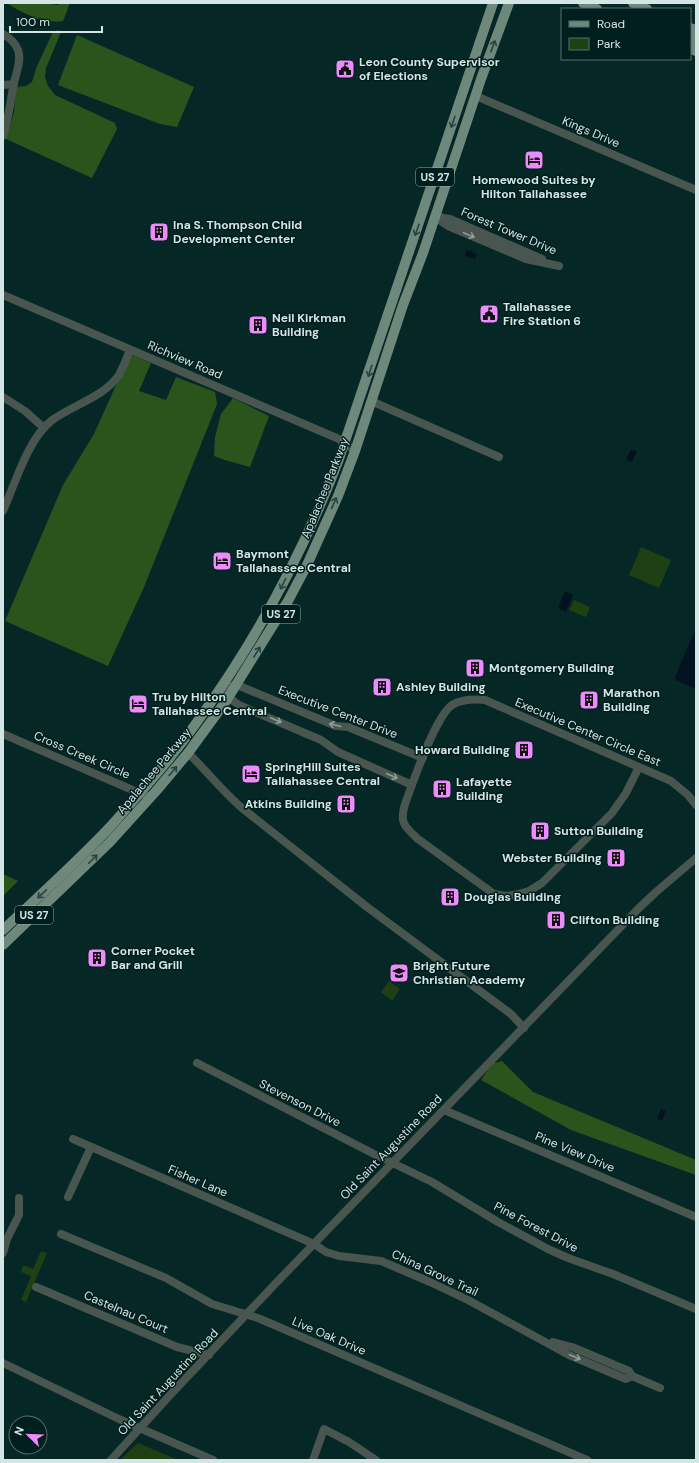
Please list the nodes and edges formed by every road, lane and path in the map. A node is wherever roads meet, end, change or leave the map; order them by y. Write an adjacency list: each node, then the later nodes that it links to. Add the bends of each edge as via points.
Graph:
1 (493, 3): 11 (main road, Apalachee Parkway / US 27)
2 (509, 3): 10 (main road, Apalachee Parkway / US 27, one-way to 2)
3 (583, 3): 5 (main road)
4 (633, 3): 6 (main road)
5 (595, 8)
6 (645, 8)
7 (3, 34): 8 (street, via 18,50 20,58)
8 (14, 84): 9 (street); 13 (street)
9 (3, 85)
10 (476, 96): 12 (main road, Apalachee Parkway / US 27); 14 (street, Kings Drive)
11 (462, 97): 12 (main road); 15 (main road, Apalachee Parkway / US 27, one-way to 15)
12 (471, 111): 16 (main road, Apalachee Parkway / US 27)
13 (3, 136)
14 (696, 190)
15 (423, 212): 16 (main road); 17 (main road, Apalachee Parkway / US 27, one-way to 17)
16 (435, 217): 16 (street, Forest Tower Drive, one-way to 16, via 448,226 526,259 559,266 450,219); 19 (main road, Apalachee Parkway / US 27)
17 (401, 277): 19 (main road); 20 (main road, Apalachee Parkway / US 27)
18 (3, 295): 21 (street, Richview Road)
19 (403, 305): 20 (main road); 23 (main road, Apalachee Parkway / US 27)
20 (388, 314): 25 (main road, Apalachee Parkway / US 27, one-way to 25)
21 (130, 350): 24 (street, via 118,375 109,385); 25 (street, Richview Road)
22 (3, 397): 24 (street, via 25,411)
23 (370, 401): 26 (main road, Apalachee Parkway / US 27); 27 (street)
24 (44, 428): 28 (street, via 36,436 29,450)
25 (345, 444): 26 (street, Richview Road); 29 (main road, Apalachee Parkway / US 27)
26 (355, 451): 30 (main road, Apalachee Parkway / US 27, one-way to 26, via 338,496)
27 (499, 458)
28 (3, 511)
29 (296, 560): 30 (main road); 32 (main road, Apalachee Parkway / US 27, one-way to 32, via 258,630)
30 (296, 585): 31 (main road, Apalachee Parkway / US 27, one-way to 30)
31 (236, 685): 32 (street); 33 (main road, Apalachee Parkway / US 27); 36 (street, Executive Center Drive, one-way to 31, via 348,726 336,726)
32 (222, 688): 33 (street); 39 (main road, Apalachee Parkway / US 27)
33 (228, 697): 35 (main road, Apalachee Parkway / US 27); 38 (street, one-way to 38, via 240,705 321,740 338,752)
34 (3, 734): 39 (street, Cross Creek Circle)
35 (188, 753): 40 (main road, Apalachee Parkway / US 27, one-way to 35); 45 (street, via 242,808 367,907 511,1014)
36 (423, 758): 37 (street, Executive Center Circle East, via 441,717 452,705 469,699 485,700); 38 (street)
37 (639, 767): 38 (street, via 626,793 612,812 542,883 528,891 506,896 494,894 486,889 409,831 402,817); 41 (street, Executive Center Circle East, via 676,784)
38 (412, 785)
39 (140, 793): 40 (street, Cross Creek Circle); 43 (main road, Apalachee Parkway / US 27, one-way to 43, via 91,846)
40 (151, 798): 44 (main road, Apalachee Parkway / US 27, one-way to 40, via 110,842)
41 (696, 805)
42 (696, 858): 45 (street, Old Saint Augustine Road, via 639,908)
43 (3, 930)
44 (3, 945)
45 (524, 1028): 47 (street, Old Saint Augustine Road)
46 (197, 1063): 50 (street, Stevenson Drive)
47 (444, 1110): 50 (street, Old Saint Augustine Road); 53 (street, Pine View Drive)
48 (73, 1139): 49 (street, Fisher Lane)
49 (91, 1147): 51 (street); 56 (street, Fisher Lane)
50 (393, 1163): 56 (street, Old Saint Augustine Road); 59 (street, Pine Forest Drive, via 432,1182 498,1222 562,1256 613,1274)
51 (68, 1197)
52 (19, 1198): 55 (street, via 19,1215)
53 (696, 1217)
54 (61, 1234): 60 (street, Live Oak Drive, via 166,1278 212,1304)
55 (5, 1238): 57 (street)
56 (314, 1244): 60 (street, Old Saint Augustine Road); 63 (street, China Grove Trail, via 326,1252 339,1256 381,1261 468,1300 569,1355 626,1379 632,1376)
57 (3, 1253)
58 (36, 1287): 61 (street, Castelnau Court, via 177,1347)
59 (696, 1309)
60 (246, 1315): 61 (street, Old Saint Augustine Road); 69 (street, Live Oak Drive)
61 (209, 1355): 64 (street, Old Saint Augustine Road)
62 (3, 1363): 64 (street)
63 (660, 1388)
64 (140, 1428): 65 (street, Old Saint Augustine Road); 66 (street)
65 (111, 1460)
66 (213, 1460)
67 (313, 1460): 68 (street, via 324,1429)
68 (376, 1460)
69 (588, 1460)

